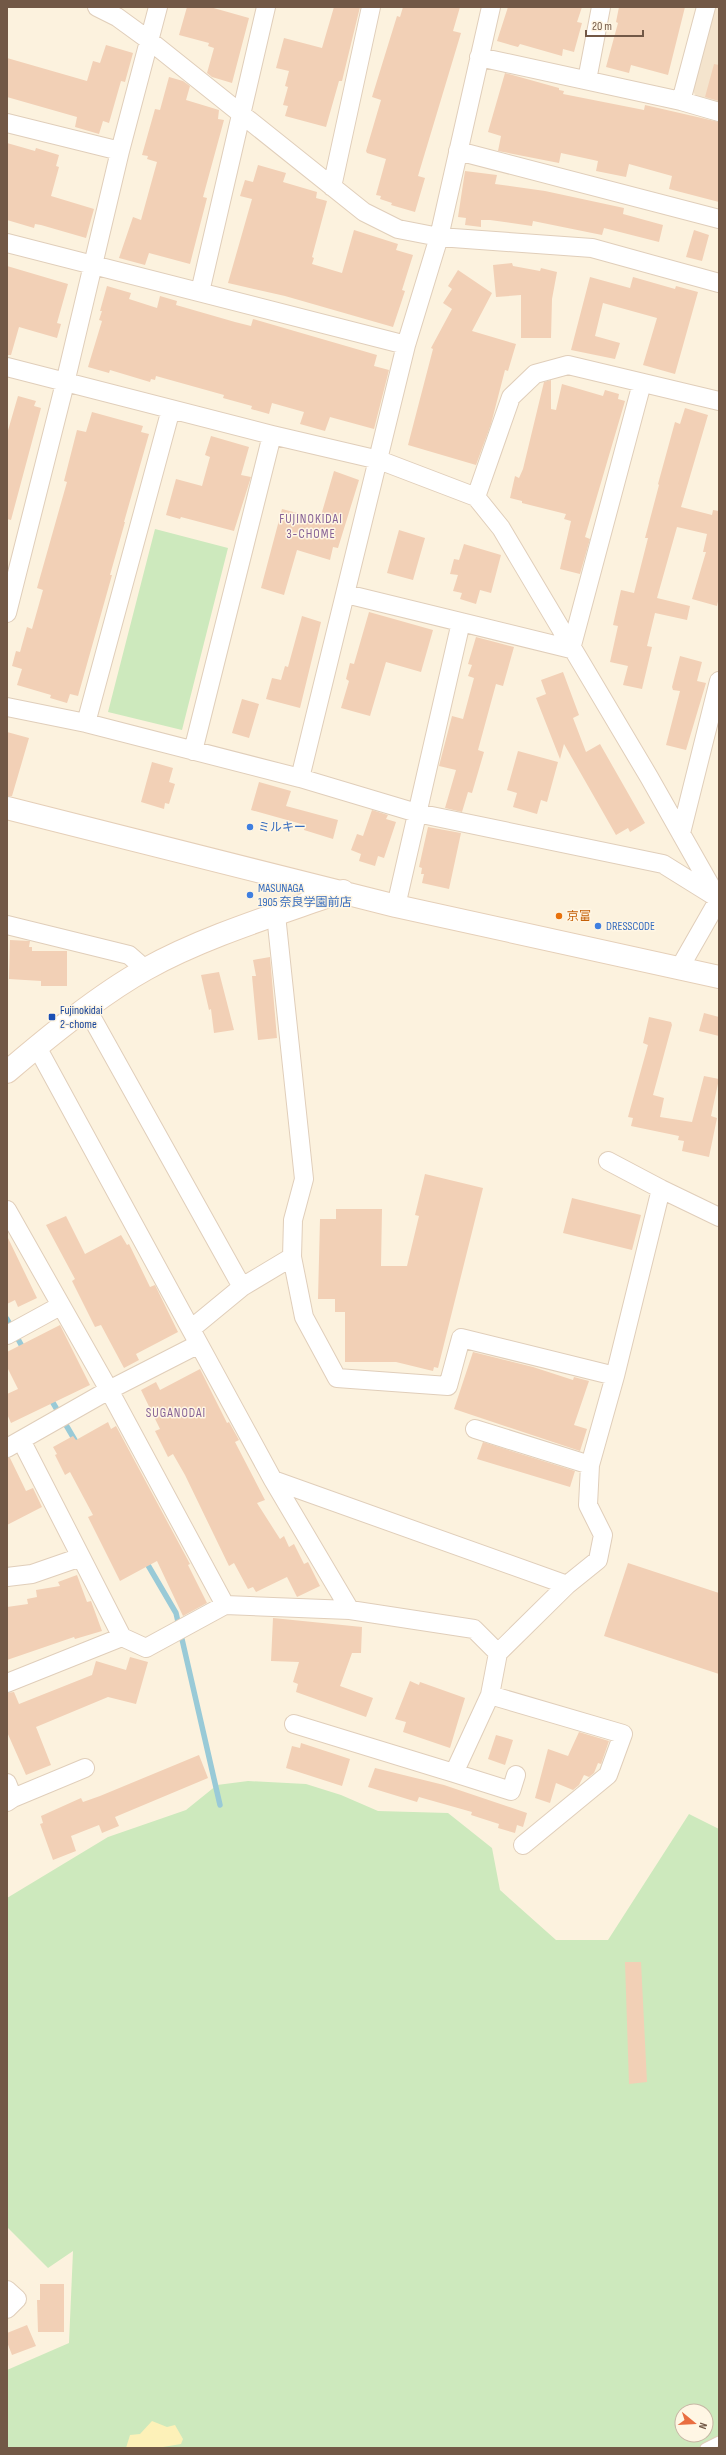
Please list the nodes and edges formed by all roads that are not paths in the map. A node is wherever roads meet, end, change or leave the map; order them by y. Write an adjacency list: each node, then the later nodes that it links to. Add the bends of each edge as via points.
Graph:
1 (98, 7): 8 (street, via 117,17)
2 (158, 7): 8 (street)
3 (266, 7): 13 (street)
4 (371, 7): 17 (street)
5 (491, 7): 9 (street)
6 (601, 7): 10 (street)
7 (706, 7): 11 (street)
8 (150, 41): 13 (street); 15 (street)
9 (479, 57): 10 (street); 16 (street)
10 (587, 80): 11 (street)
11 (681, 101): 12 (street)
12 (719, 112)
13 (242, 115): 17 (street); 23 (street)
14 (7, 123): 15 (street)
15 (120, 151): 21 (street)
16 (458, 152): 18 (street); 19 (street)
17 (332, 187): 19 (street, via 364,212 398,229)
18 (719, 219)
19 (439, 237): 22 (street, via 592,248); 24 (street)
20 (7, 242): 21 (street)
21 (94, 263): 23 (street); 27 (street)
22 (719, 283)
23 (200, 292): 24 (street)
24 (406, 345): 31 (street)
25 (7, 367): 27 (street)
26 (642, 382): 28 (street); 32 (street, via 568,365 535,374 511,396); 36 (street)
27 (65, 383): 29 (street); 34 (street)
28 (719, 401)
29 (171, 409): 30 (street); 39 (street)
30 (272, 435): 31 (street); 40 (street)
31 (379, 460): 32 (street); 33 (street)
32 (476, 497): 36 (street, via 501,528)
33 (346, 594): 35 (street); 41 (street)
34 (7, 613)
35 (462, 622): 36 (street); 43 (street)
36 (571, 649): 44 (street)
37 (719, 681): 44 (street)
38 (7, 707): 39 (street)
39 (86, 723): 40 (street)
40 (193, 751): 41 (street)
41 (300, 778): 43 (street)
42 (7, 808): 45 (street)
43 (417, 813): 46 (street, via 662,864); 47 (street)
44 (681, 833): 46 (street)
45 (343, 891): 47 (street); 48 (street)
46 (719, 899): 51 (street)
47 (396, 906): 51 (street)
48 (276, 915): 50 (street, via 188,949); 60 (street, via 304,1179 293,1220)
49 (7, 926): 50 (street, via 129,954)
50 (145, 969): 53 (street)
51 (679, 969): 52 (street)
52 (719, 977)
53 (88, 1009): 54 (street); 61 (street)
54 (37, 1047): 55 (street); 64 (street)
55 (7, 1072)
56 (608, 1161): 57 (street)
57 (661, 1188): 59 (street); 65 (street)
58 (8, 1213): 62 (street)
59 (719, 1217)
60 (292, 1257): 61 (street); 65 (street, via 304,1317 337,1378 448,1386 461,1338)
61 (242, 1287): 64 (street)
62 (60, 1306): 63 (street); 66 (street)
63 (7, 1335)
64 (195, 1336): 66 (street); 70 (street)
65 (615, 1376): 69 (street)
66 (109, 1390): 68 (street); 74 (street)
67 (475, 1429): 69 (street)
68 (14, 1444): 71 (street)
69 (590, 1465): 73 (street, via 588,1506 603,1535 598,1560)
70 (273, 1480): 73 (street); 75 (street)
71 (81, 1557): 72 (street, via 32,1574); 76 (street)
72 (7, 1577)
73 (566, 1585): 77 (street)
74 (225, 1605): 75 (street); 76 (street, via 146,1648)
75 (350, 1610): 77 (street, via 474,1629)
76 (122, 1637): 78 (street)
77 (498, 1654): 79 (street)
78 (7, 1684)
79 (490, 1695): 82 (street); 85 (street, via 623,1734 608,1775)
80 (294, 1724): 82 (street)
81 (85, 1768): 84 (street)
82 (454, 1773): 83 (street, via 511,1791)
83 (516, 1775)
84 (9, 1794)
85 (523, 1845)
86 (7, 2290): 87 (street, via 17,2299)
87 (7, 2309)
88 (719, 2441): 89 (lane)
89 (705, 2448)

